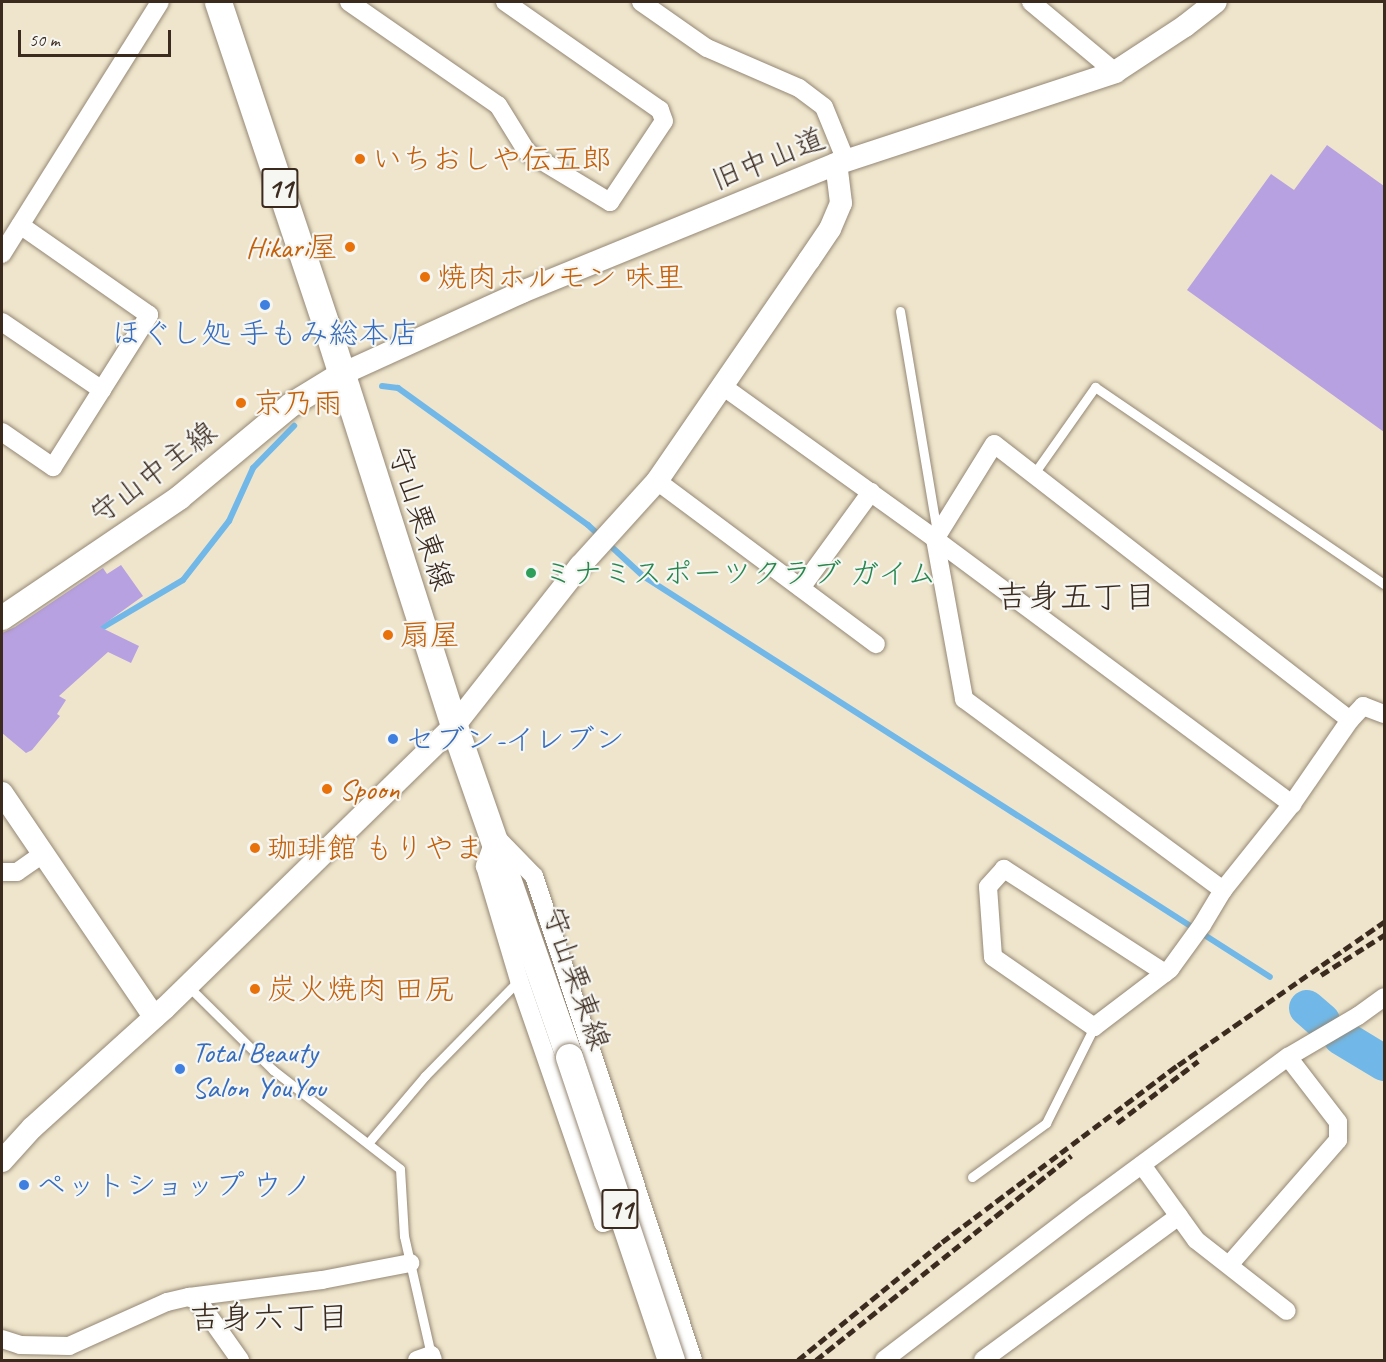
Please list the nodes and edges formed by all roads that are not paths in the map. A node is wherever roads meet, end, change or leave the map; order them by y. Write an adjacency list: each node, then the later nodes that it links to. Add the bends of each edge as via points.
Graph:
1 (160, 2): 11 (street)
2 (218, 2): 15 (main road, 守山栗東線 / 11)
3 (349, 2): 8 (street, via 498,105 526,152 610,202 664,121 660,110)
4 (506, 2): 8 (street)
5 (641, 2): 10 (street, via 707,48 799,88 824,107)
6 (1031, 2): 9 (street)
7 (1216, 2): 9 (street, 旧中山道)
8 (530, 9)
9 (1115, 72): 10 (street, 旧中山道)
10 (841, 162): 15 (street, 旧中山道, via 522,292); 16 (street, via 841,203 830,229)
11 (20, 225): 12 (street); 17 (street, via 149,315)
12 (2, 254)
13 (900, 311): 22 (lane)
14 (2, 322): 17 (street)
15 (340, 375): 25 (main road, 守山中主線, via 291,405 179,498); 29 (main road, 守山栗東線 / 11)
16 (721, 386): 20 (street); 21 (street)
17 (102, 390): 18 (street, via 53,467)
18 (2, 432)
19 (1033, 474): 22 (street, via 994,444); 23 (lane, via 1095,387); 28 (street)
20 (657, 481): 24 (street); 29 (street, via 580,566)
21 (871, 492): 22 (street); 24 (street)
22 (936, 536): 31 (street); 35 (street, via 964,699)
23 (1384, 584)
24 (801, 588): 26 (street)
25 (2, 618)
26 (876, 644)
27 (1384, 714): 28 (street, via 1363,706)
28 (1350, 720): 31 (street)
29 (454, 726): 32 (main road, 守山栗東線 / 11); 38 (street)
30 (2, 793): 33 (street)
31 (1292, 804): 35 (street)
32 (492, 835): 37 (street, via 485,866); 47 (street, via 534,876); 57 (main road, 守山栗東線 / 11, bridge)
33 (43, 854): 34 (street, via 17,872); 40 (street)
34 (2, 872)
35 (1223, 890): 36 (street)
36 (1165, 973): 41 (street); 41 (street, via 1004,869 988,887 993,957)
37 (519, 980): 43 (lane, via 425,1076); 47 (street, via 603,1223)
38 (187, 985): 40 (street); 43 (lane, via 273,1070)
39 (1384, 997): 42 (street)
40 (154, 1017): 44 (street)
41 (1094, 1027): 46 (lane, via 1046,1123)
42 (1288, 1057): 45 (street); 50 (street, via 1338,1122 1338,1140)
43 (369, 1142): 49 (lane, via 400,1169 404,1236)
44 (5, 1150)
45 (1142, 1165): 48 (street); 59 (street)
46 (972, 1177)
47 (643, 1209): 58 (street)
48 (1179, 1216): 50 (street, via 1196,1240); 60 (street)
49 (410, 1263): 51 (street, via 322,1280); 56 (lane)
50 (1229, 1265): 52 (street)
51 (189, 1296): 54 (street, via 69,1346); 55 (street, via 199,1302)
52 (1287, 1311)
53 (2, 1339): 54 (street)
54 (19, 1353)
55 (231, 1357)
56 (427, 1359)
57 (671, 1360)
58 (693, 1360)
59 (884, 1360)
60 (983, 1360)

